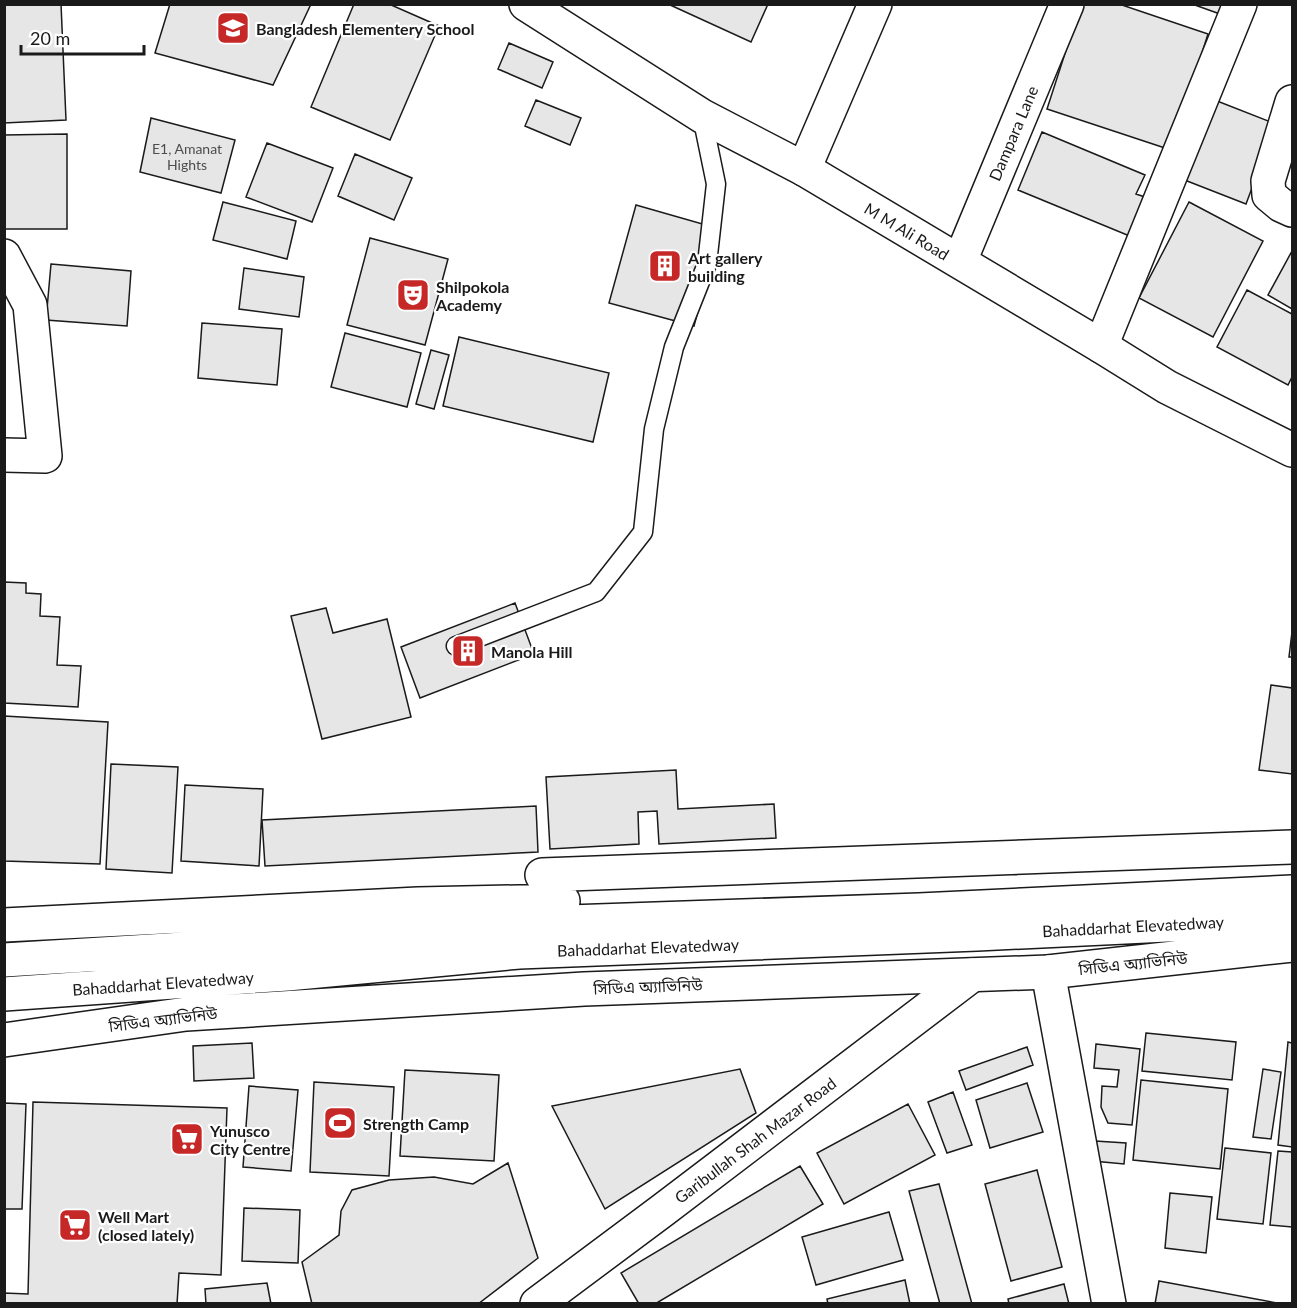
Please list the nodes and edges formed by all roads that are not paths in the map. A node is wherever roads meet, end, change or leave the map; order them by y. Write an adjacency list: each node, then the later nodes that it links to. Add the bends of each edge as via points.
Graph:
1 (875, 4): 7 (main road)
2 (1067, 4): 10 (main road, Dampara Lane)
3 (1240, 4): 11 (main road)
4 (528, 5): 6 (main road, M M Ali Road)
5 (1293, 102): 8 (main road, via 1268,181 1269,195)
6 (702, 116): 7 (main road, M M Ali Road); 14 (lane, via 716,184 707,264 674,347 654,429 644,531 596,591)
7 (804, 169): 10 (main road, M M Ali Road)
8 (1293, 210)
9 (4, 256): 13 (main road, via 30,305 45,456)
10 (960, 261): 11 (main road, M M Ali Road)
11 (1101, 346): 12 (main road, M M Ali Road, via 1167,387)
12 (1293, 450)
13 (4, 455)
14 (456, 646)
15 (1293, 846): 17 (main road)
16 (1293, 872): 20 (main road, via 954,892 418,904)
17 (542, 875)
18 (1293, 892): 22 (main road, Bahaddarhat Elevatedway, via 540,923)
19 (1293, 919): 25 (main road, Bahaddarhat Elevatedway, via 519,952 287,974)
20 (4, 925)
21 (1293, 945): 23 (main road, সিডিএ অ্যাভিনিউ)
22 (4, 960)
23 (1048, 972): 24 (main road, সিডিএ অ্যাভিনিউ); 28 (main road)
24 (972, 975): 26 (main road, সিডিএ অ্যাভিনিউ, via 584,988 186,1014); 27 (main road, Garibullah Shah Mazar Road)
25 (4, 994)
26 (4, 1040)
27 (537, 1304)
28 (1109, 1304)

